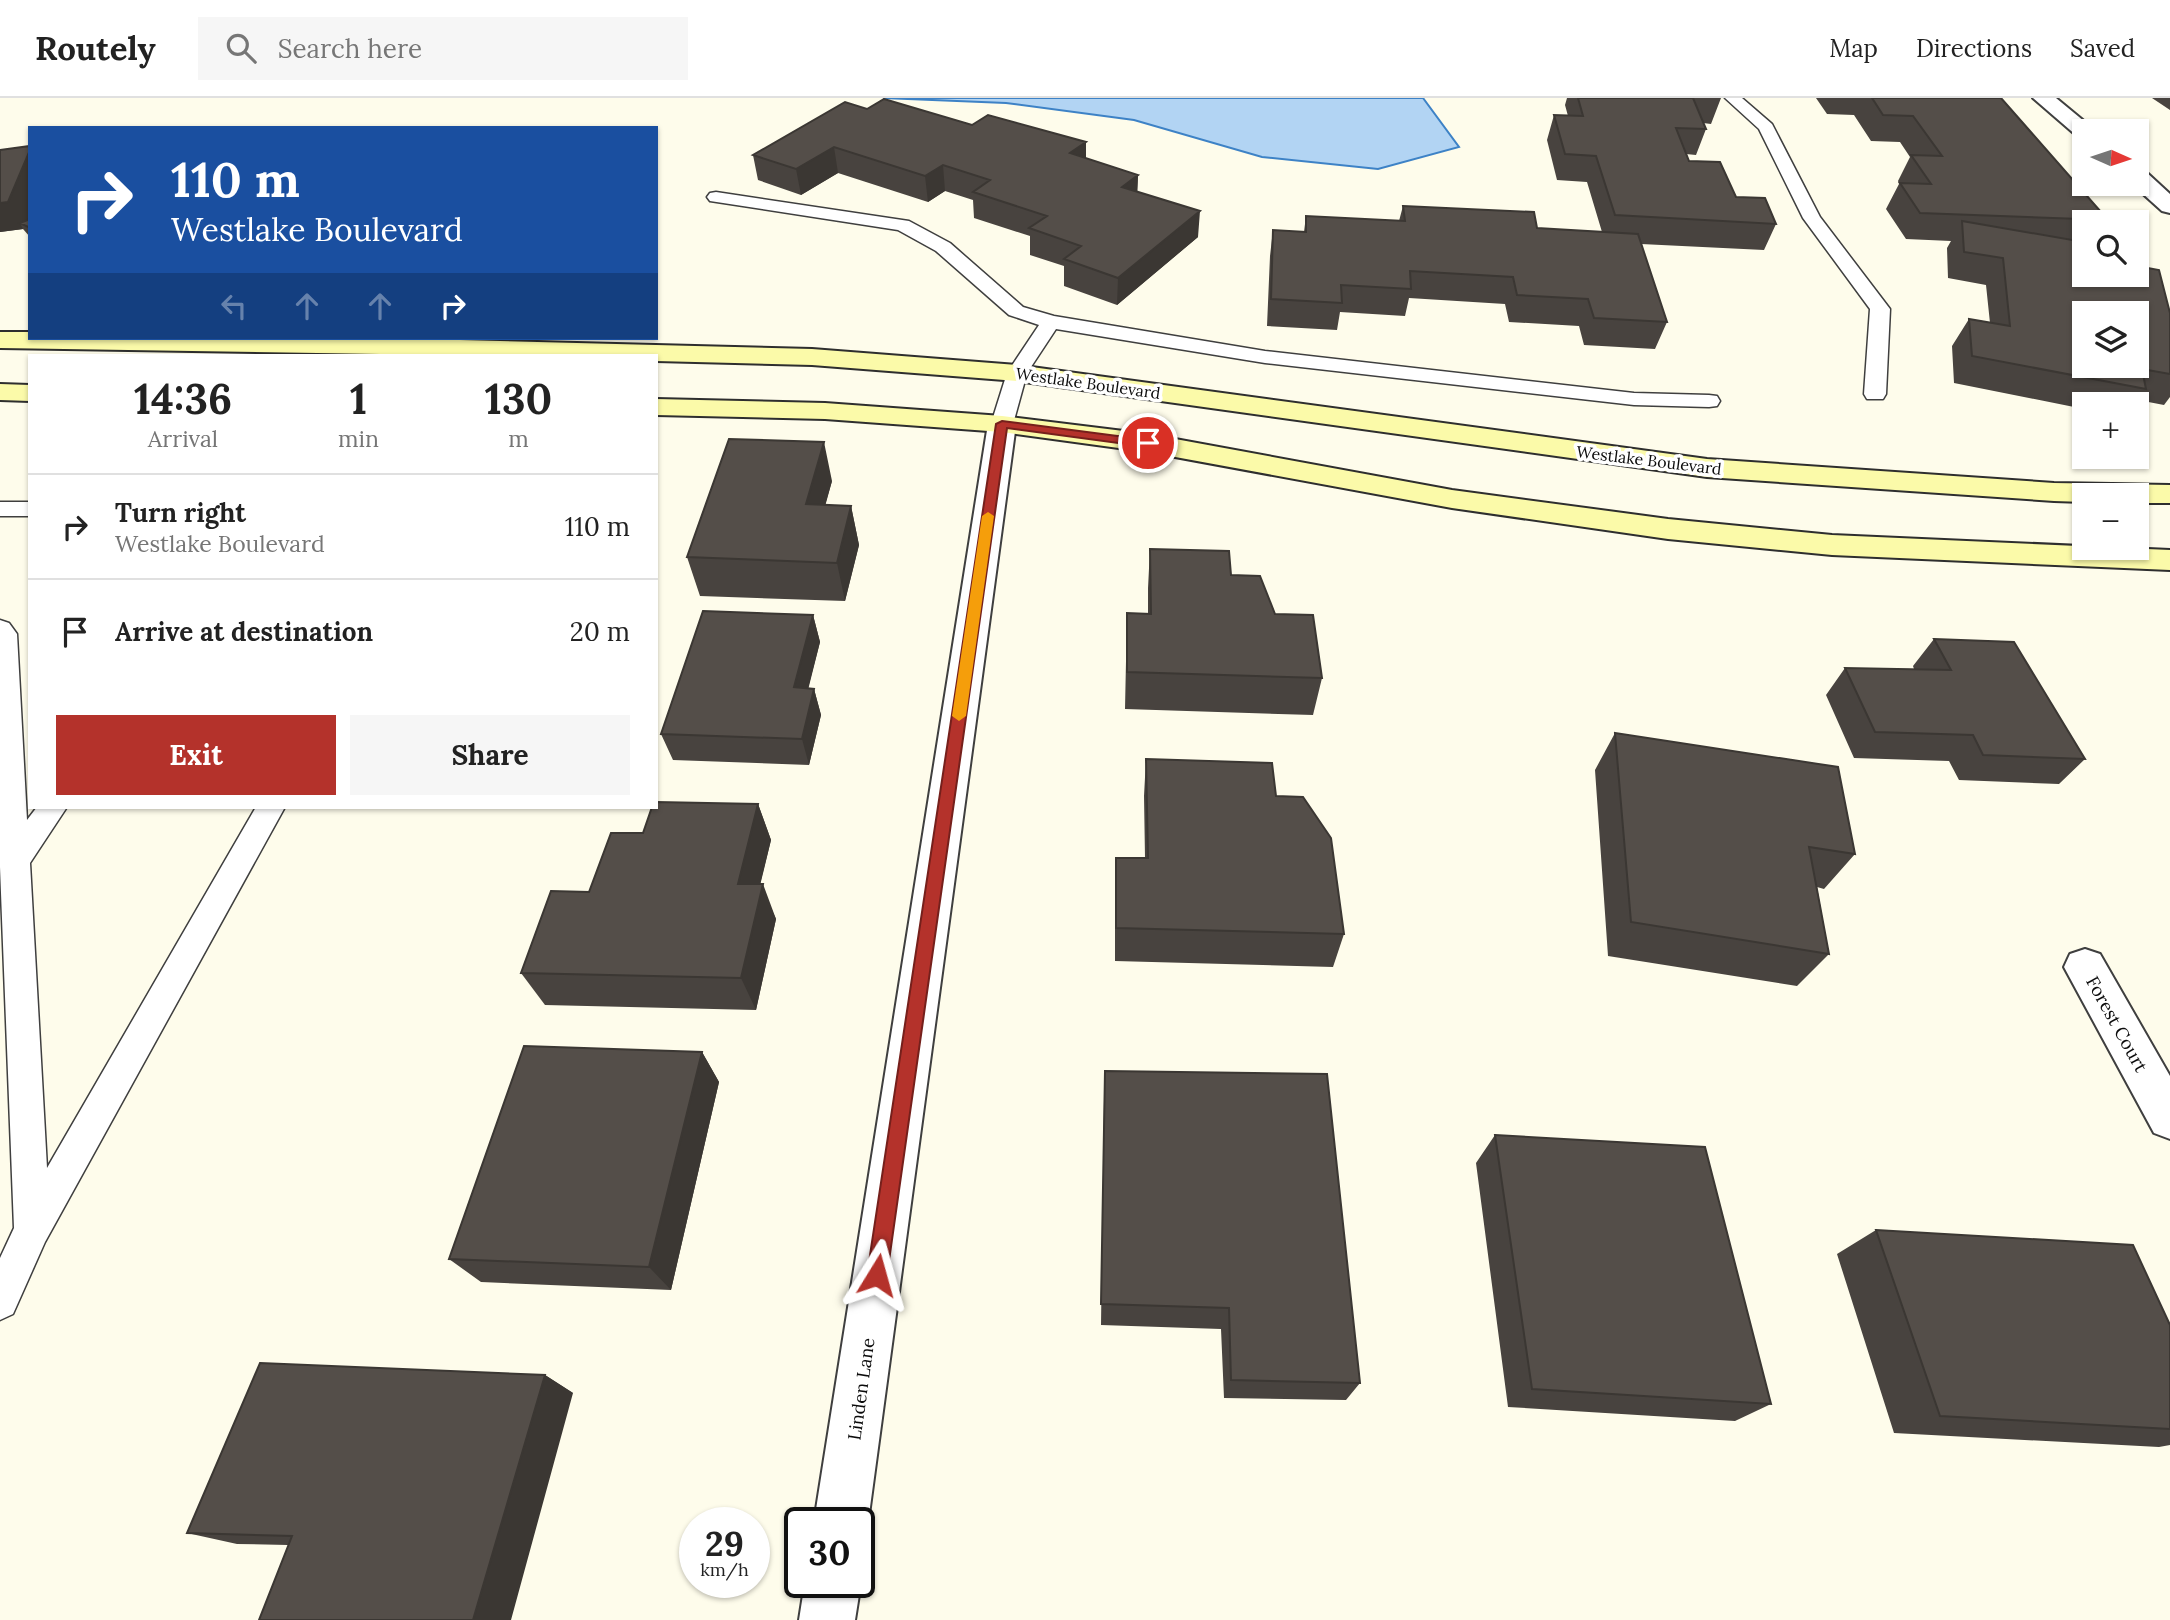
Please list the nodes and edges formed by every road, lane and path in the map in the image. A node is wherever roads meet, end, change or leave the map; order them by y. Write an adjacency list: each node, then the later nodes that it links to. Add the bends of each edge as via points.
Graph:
1 (1733, 98): 15 (lane, via 1766,127 1812,218 1880,309)
2 (2043, 98): 3 (street)
3 (2072, 121)
4 (2149, 187): 6 (street)
5 (716, 197): 7 (lane, via 903,225 943,247 1016,311)
6 (2170, 206)
7 (1051, 322): 12 (lane); 16 (lane, via 1265,357 1634,399)
8 (0, 340): 9 (street, Westlake Boulevard)
9 (173, 340): 11 (street, Westlake Boulevard)
10 (349, 341): 11 (street, Westlake Boulevard); 12 (street, Westlake Boulevard, via 812,357)
11 (273, 349)
12 (1017, 373): 18 (lane); 19 (street, Westlake Boulevard, via 1707,468 2054,492)
13 (0, 392): 14 (street)
14 (28, 393)
15 (1875, 394)
16 (1709, 401)
17 (658, 407): 18 (street, via 825,411)
18 (1002, 424): 22 (street, via 1148,443 1452,499 1668,529 1832,545); 31 (street, Linden Lane)
19 (2170, 494)
20 (0, 509): 21 (lane)
21 (28, 509)
22 (2170, 560)
23 (2, 632): 26 (lane)
24 (52, 809): 26 (lane)
25 (270, 809): 29 (lane)
26 (16, 860): 29 (lane)
27 (2085, 967): 28 (street, Forest Court)
28 (2170, 1118)
29 (32, 1229): 30 (lane)
30 (0, 1301)
31 (843, 1507)
32 (830, 1598): 33 (street)
33 (827, 1620)

